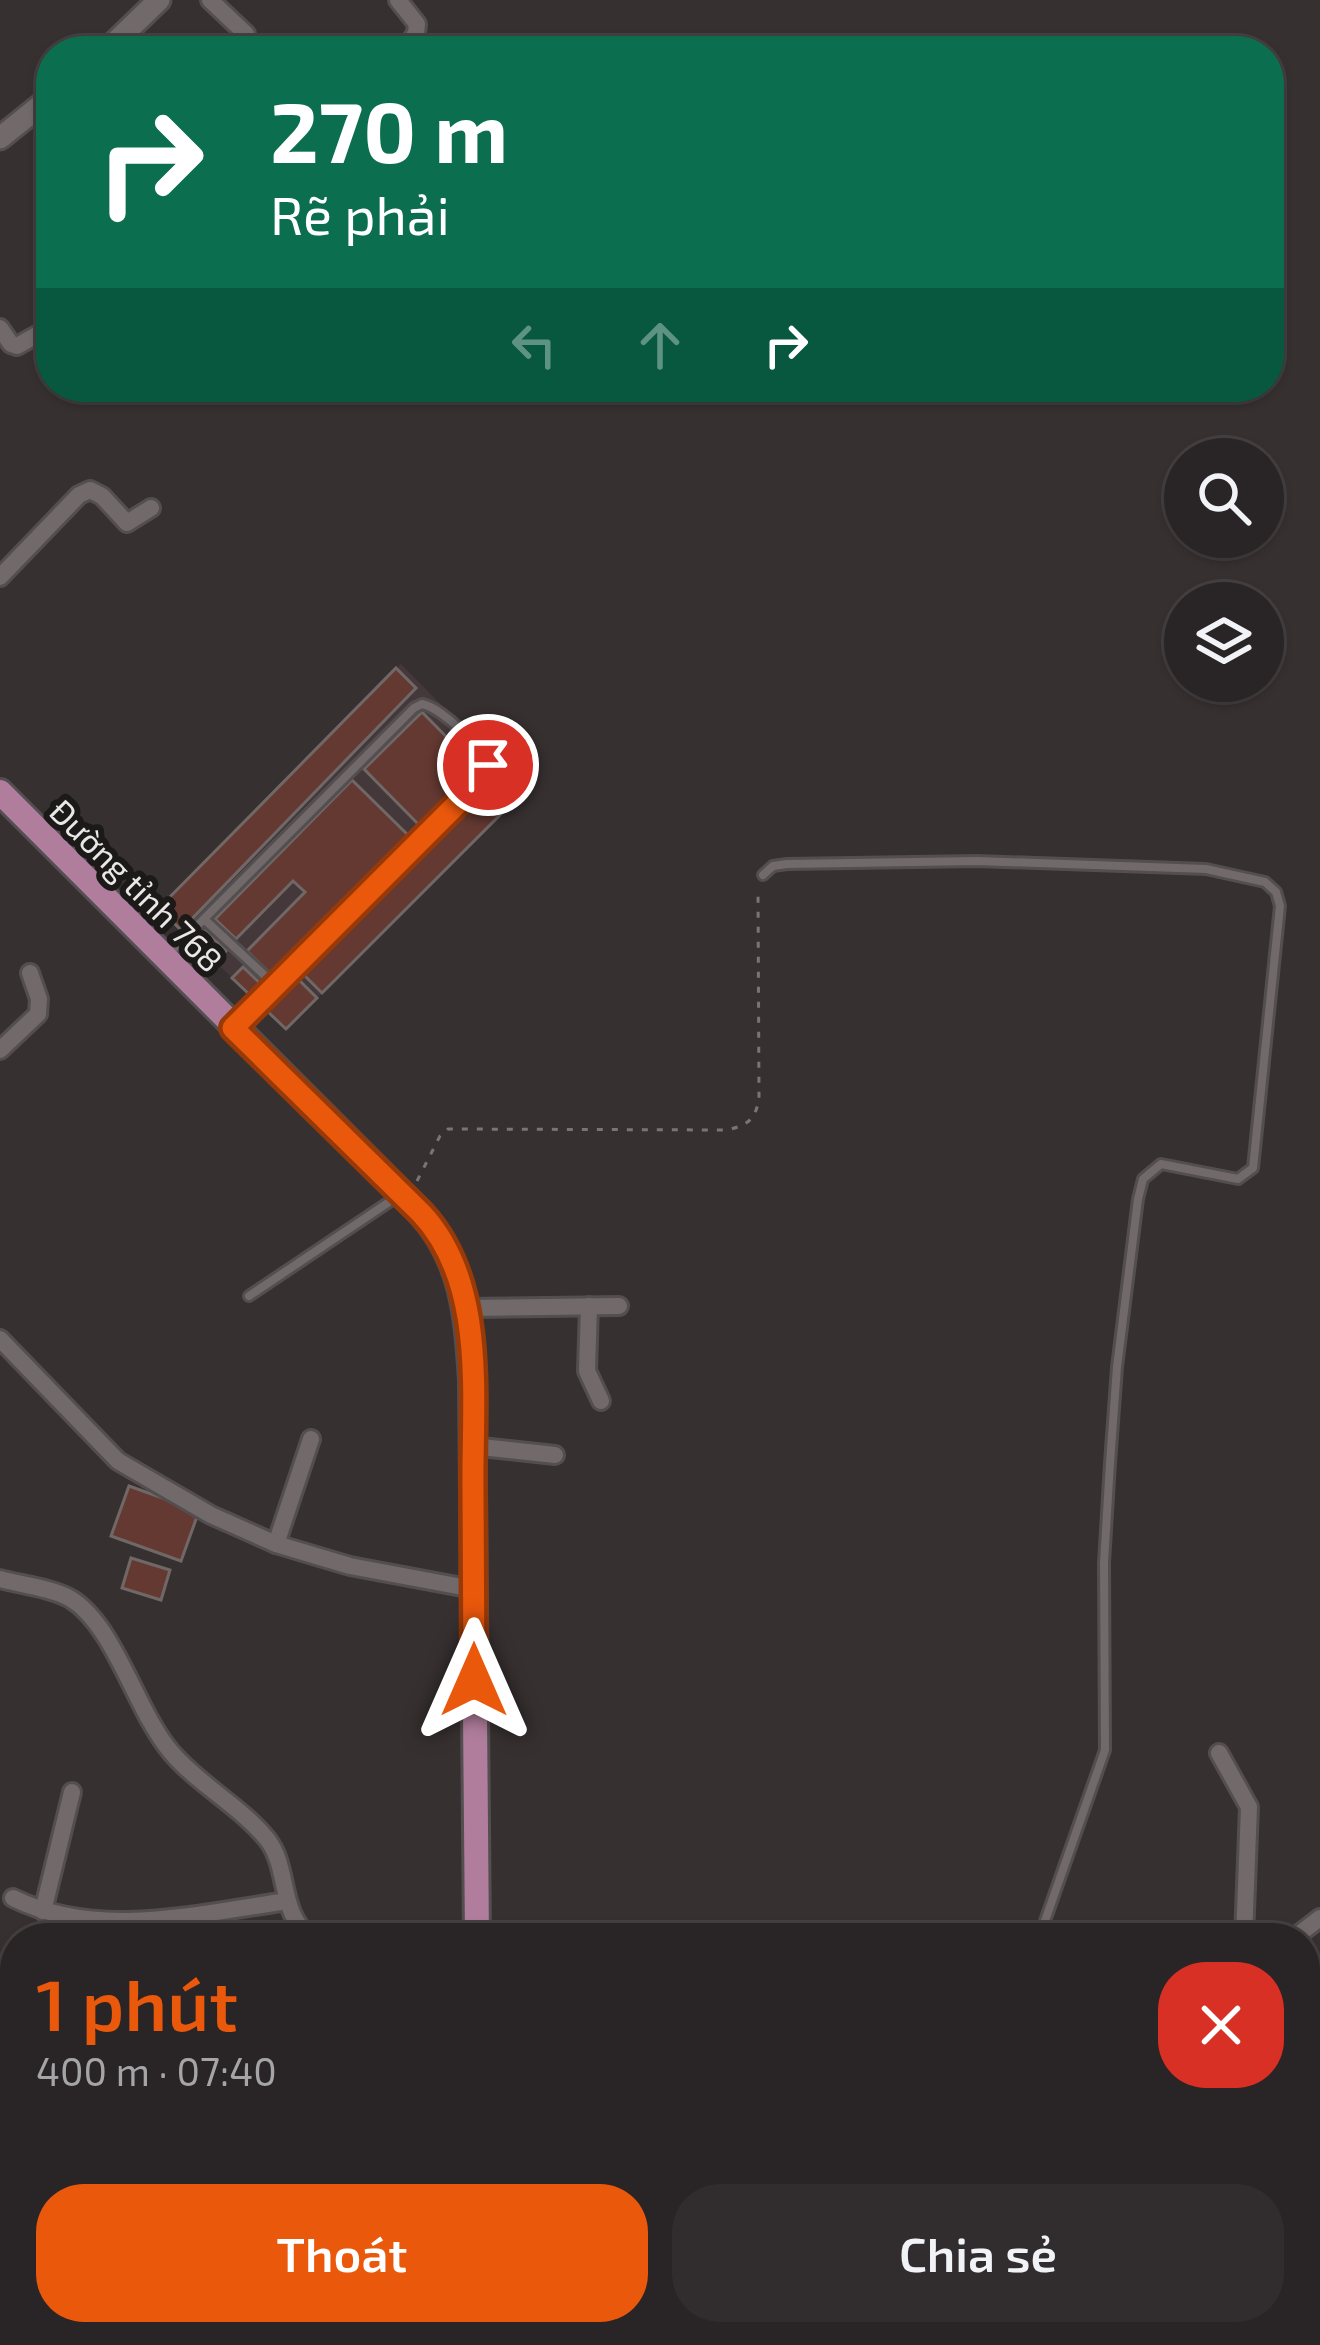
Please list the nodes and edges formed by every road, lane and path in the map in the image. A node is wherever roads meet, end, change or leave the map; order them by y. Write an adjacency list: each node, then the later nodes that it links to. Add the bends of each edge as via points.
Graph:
1 (159, 0): 5 (main road)
2 (211, 0): 4 (street)
3 (398, 0): 6 (street, via 417,24)
4 (247, 34)
5 (122, 36)
6 (414, 36)
7 (36, 109): 8 (main road)
8 (0, 138)
9 (0, 328): 10 (street, via 17,346)
10 (36, 335)
11 (151, 508): 12 (street, via 127,523 102,496 79,495)
12 (0, 578)
13 (0, 792): 16 (main road, Đường tỉnh 768)
14 (763, 875): 21 (path, via 756,1116 727,1130 448,1129); 41 (lane, via 788,864 977,861 1206,868 1265,882 1280,906 1253,1168 1238,1179 1162,1164 1143,1178 1138,1198 1104,1564 1105,1750)
15 (204, 919): 16 (lane); 18 (lane); 18 (lane, via 414,708 436,708 488,772)
16 (164, 959): 19 (main road, Đường tỉnh 768)
17 (30, 973): 20 (street, via 38,1014)
18 (275, 986): 19 (lane)
19 (233, 1028): 21 (main road, Đường tỉnh 768)
20 (0, 1050)
21 (405, 1197): 22 (lane); 25 (main road, Đường tỉnh 768, via 436,1229)
22 (249, 1296)
23 (589, 1306): 24 (street); 25 (street); 27 (street, via 587,1372)
24 (620, 1306)
25 (466, 1308): 29 (main road, Đường tỉnh 768)
26 (0, 1340): 31 (street, via 118,1461)
27 (601, 1401)
28 (311, 1439): 31 (street)
29 (472, 1446): 30 (street); 33 (main road, Đường tỉnh 768)
30 (555, 1455)
31 (276, 1544): 33 (street)
32 (0, 1580): 37 (street, via 69,1598 92,1617 160,1739 266,1838)
33 (473, 1589): 40 (main road, Đường tỉnh 768)
34 (1219, 1753): 42 (street, via 1250,1807)
35 (72, 1792): 38 (street)
36 (13, 1898): 38 (street)
37 (286, 1901): 38 (street, via 158,1920); 39 (street)
38 (43, 1911)
39 (297, 1923)
40 (477, 1923)
41 (1044, 1923)
42 (1245, 1923)

